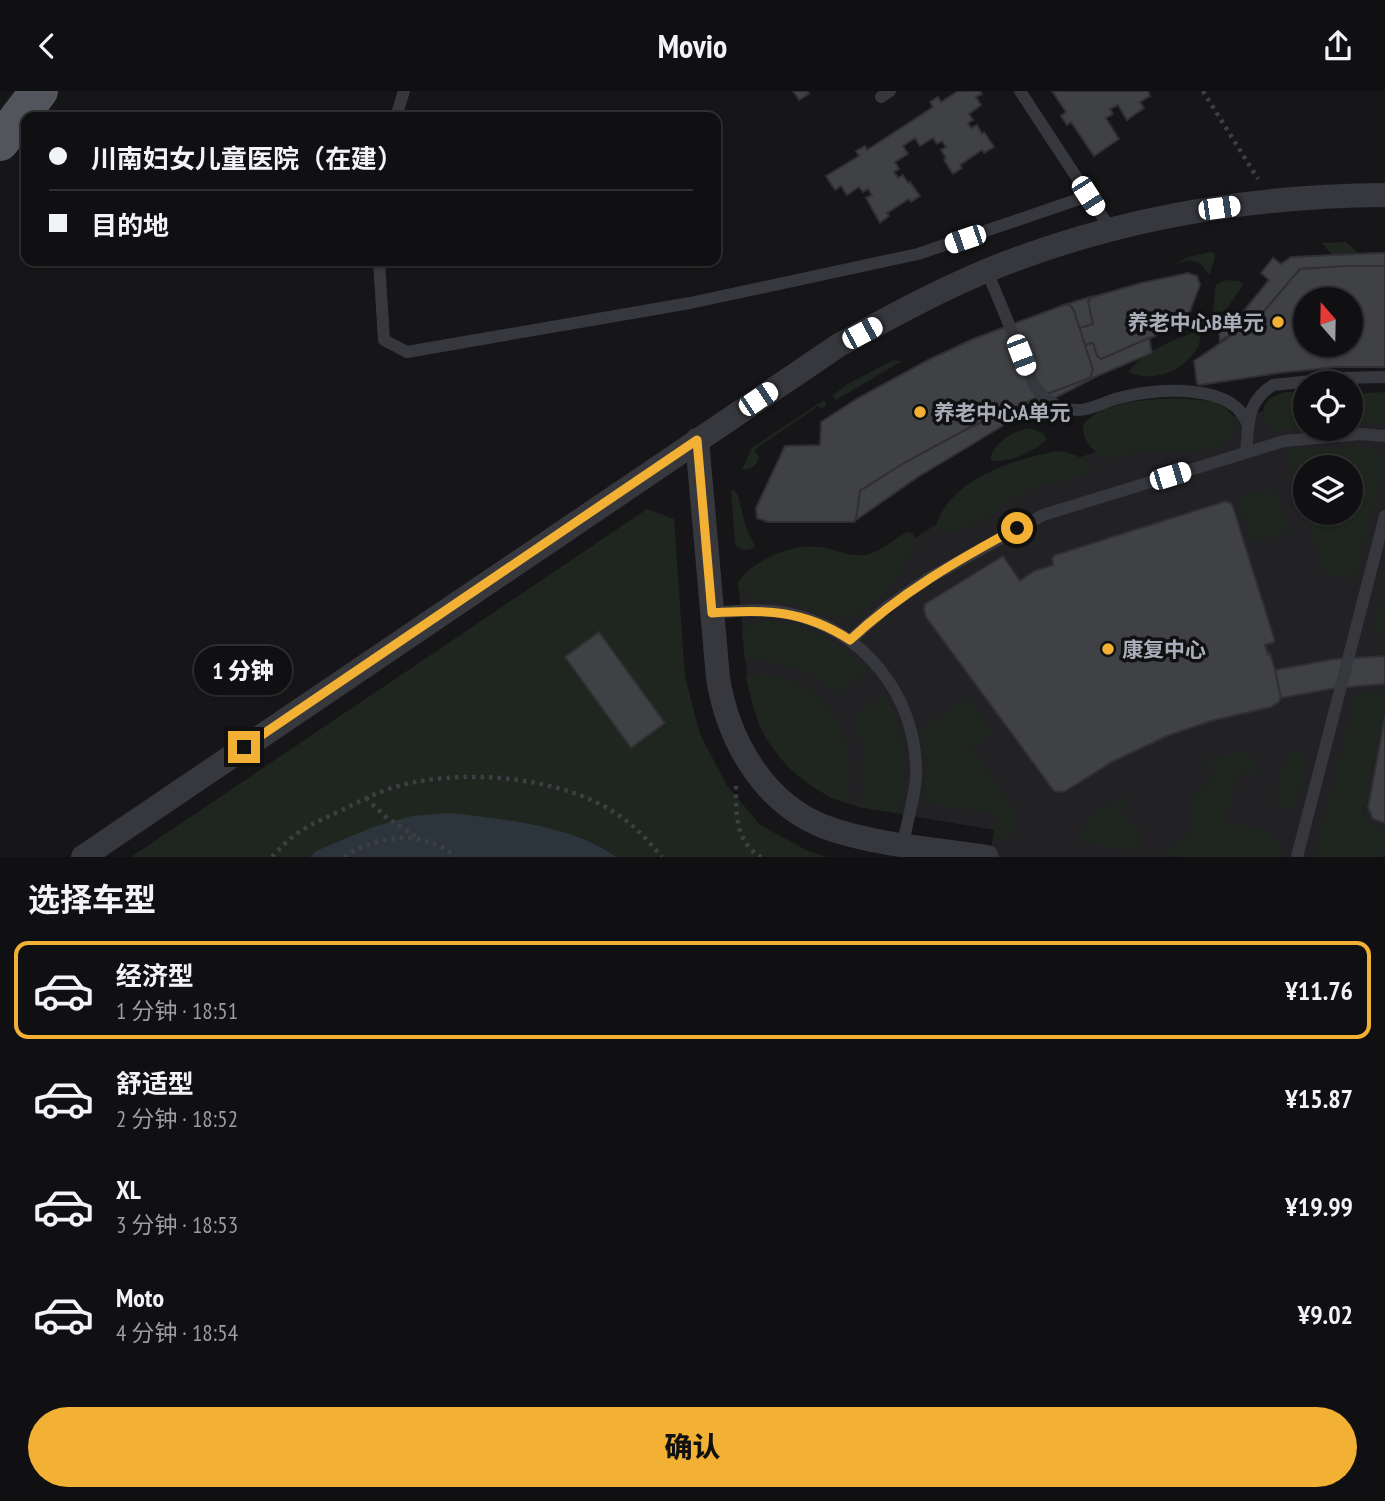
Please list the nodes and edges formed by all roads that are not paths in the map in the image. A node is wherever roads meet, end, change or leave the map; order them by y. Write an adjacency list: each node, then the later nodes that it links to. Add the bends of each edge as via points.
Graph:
1 (39, 91): 4 (main road)
2 (404, 91): 5 (lane)
3 (1020, 91): 9 (lane)
4 (23, 112)
5 (398, 112)
6 (21, 115): 7 (main road)
7 (0, 142)
8 (1385, 195): 10 (street, via 1193,211)
9 (1088, 196): 10 (lane); 11 (lane, via 918,254 690,303 407,352 383,340)
10 (1111, 230): 12 (street)
11 (379, 266)
12 (987, 271): 14 (lane, via 1030,377 1056,406 1077,410 1159,391 1202,393 1232,402 1241,409); 16 (street, via 931,295 839,345)
13 (1384, 377): 14 (lane, via 1273,385 1255,400)
14 (1248, 426): 17 (lane)
15 (1385, 436): 17 (lane, via 1292,440)
16 (697, 440): 19 (street); 22 (street)
17 (1246, 452): 20 (lane, via 1031,520 929,578)
18 (1385, 516): 24 (lane)
19 (712, 613): 20 (lane, via 786,612); 21 (street, via 723,706 747,760 764,782 793,809 823,826)
20 (850, 640): 21 (lane, via 892,686 912,734 916,776)
21 (903, 844): 23 (street)
22 (83, 857)
23 (987, 857)
24 (1297, 857)

